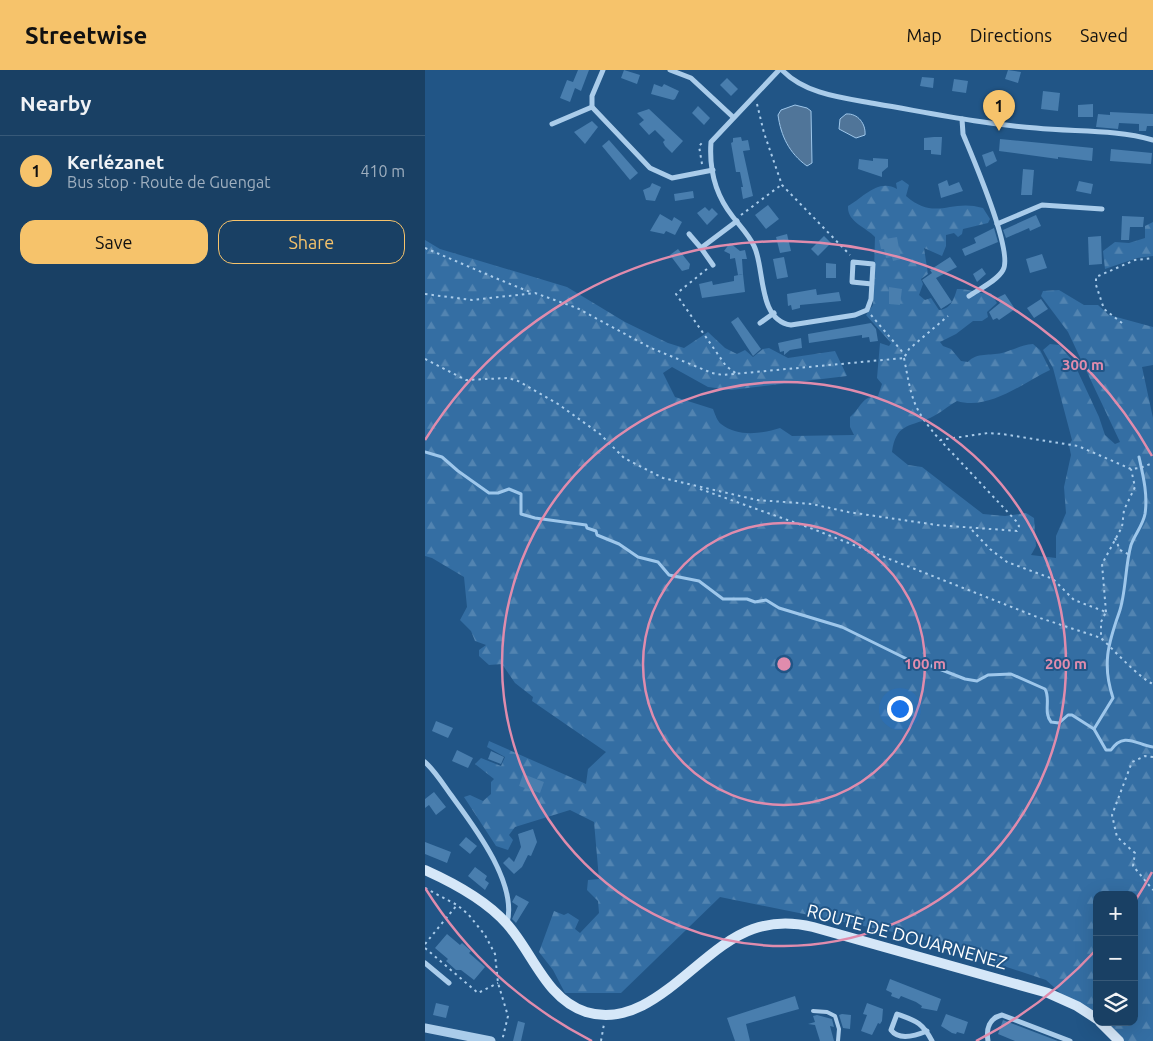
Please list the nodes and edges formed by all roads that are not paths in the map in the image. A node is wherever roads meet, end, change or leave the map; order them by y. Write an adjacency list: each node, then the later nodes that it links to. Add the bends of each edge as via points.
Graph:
1 (603, 70): 4 (street, via 592,96)
2 (672, 70): 5 (street, via 691,78)
3 (781, 70): 5 (street); 6 (street, via 799,83 824,94)
4 (592, 107): 7 (street); 9 (street, via 650,168 672,178)
5 (733, 117): 9 (street, via 711,142)
6 (961, 119): 8 (street); 12 (street, via 963,134)
7 (552, 124)
8 (1153, 140)
9 (713, 170): 11 (street, via 718,194)
10 (1102, 209): 12 (street, via 1042,205)
11 (736, 220): 14 (street); 18 (street, via 755,248 764,296)
12 (997, 224): 17 (street, via 1004,244 1004,269)
13 (689, 234): 14 (street)
14 (701, 248): 15 (street)
15 (713, 265)
16 (872, 284): 16 (street, via 873,264 853,262 851,282); 18 (street, via 867,310 855,315 791,325 784,323)
17 (969, 296)
18 (774, 312): 19 (street)
19 (760, 323)
20 (425, 762): 22 (street, via 475,828 494,860 507,903)
21 (425, 870): 22 (main road, ROUTE DE DOUARNENEZ, via 468,893)
22 (507, 923): 26 (main road, ROUTE DE DOUARNENEZ, via 559,995 579,1009 606,1014 627,1011 653,1000 708,956 743,934 769,924 787,923 813,926 1049,993)
23 (425, 963): 24 (street)
24 (449, 983)
25 (813, 1011): 32 (lane, via 835,1016)
26 (1093, 1016)
27 (1104, 1026): 36 (main road)
28 (425, 1028): 30 (street)
29 (927, 1031): 29 (street, via 918,1022 897,1014 891,1030 902,1038); 33 (street)
30 (475, 1039): 31 (street)
31 (491, 1041)
32 (838, 1041)
33 (932, 1041)
34 (988, 1041): 35 (street, via 989,1024 1002,1015)
35 (1070, 1041)
36 (1119, 1041)

